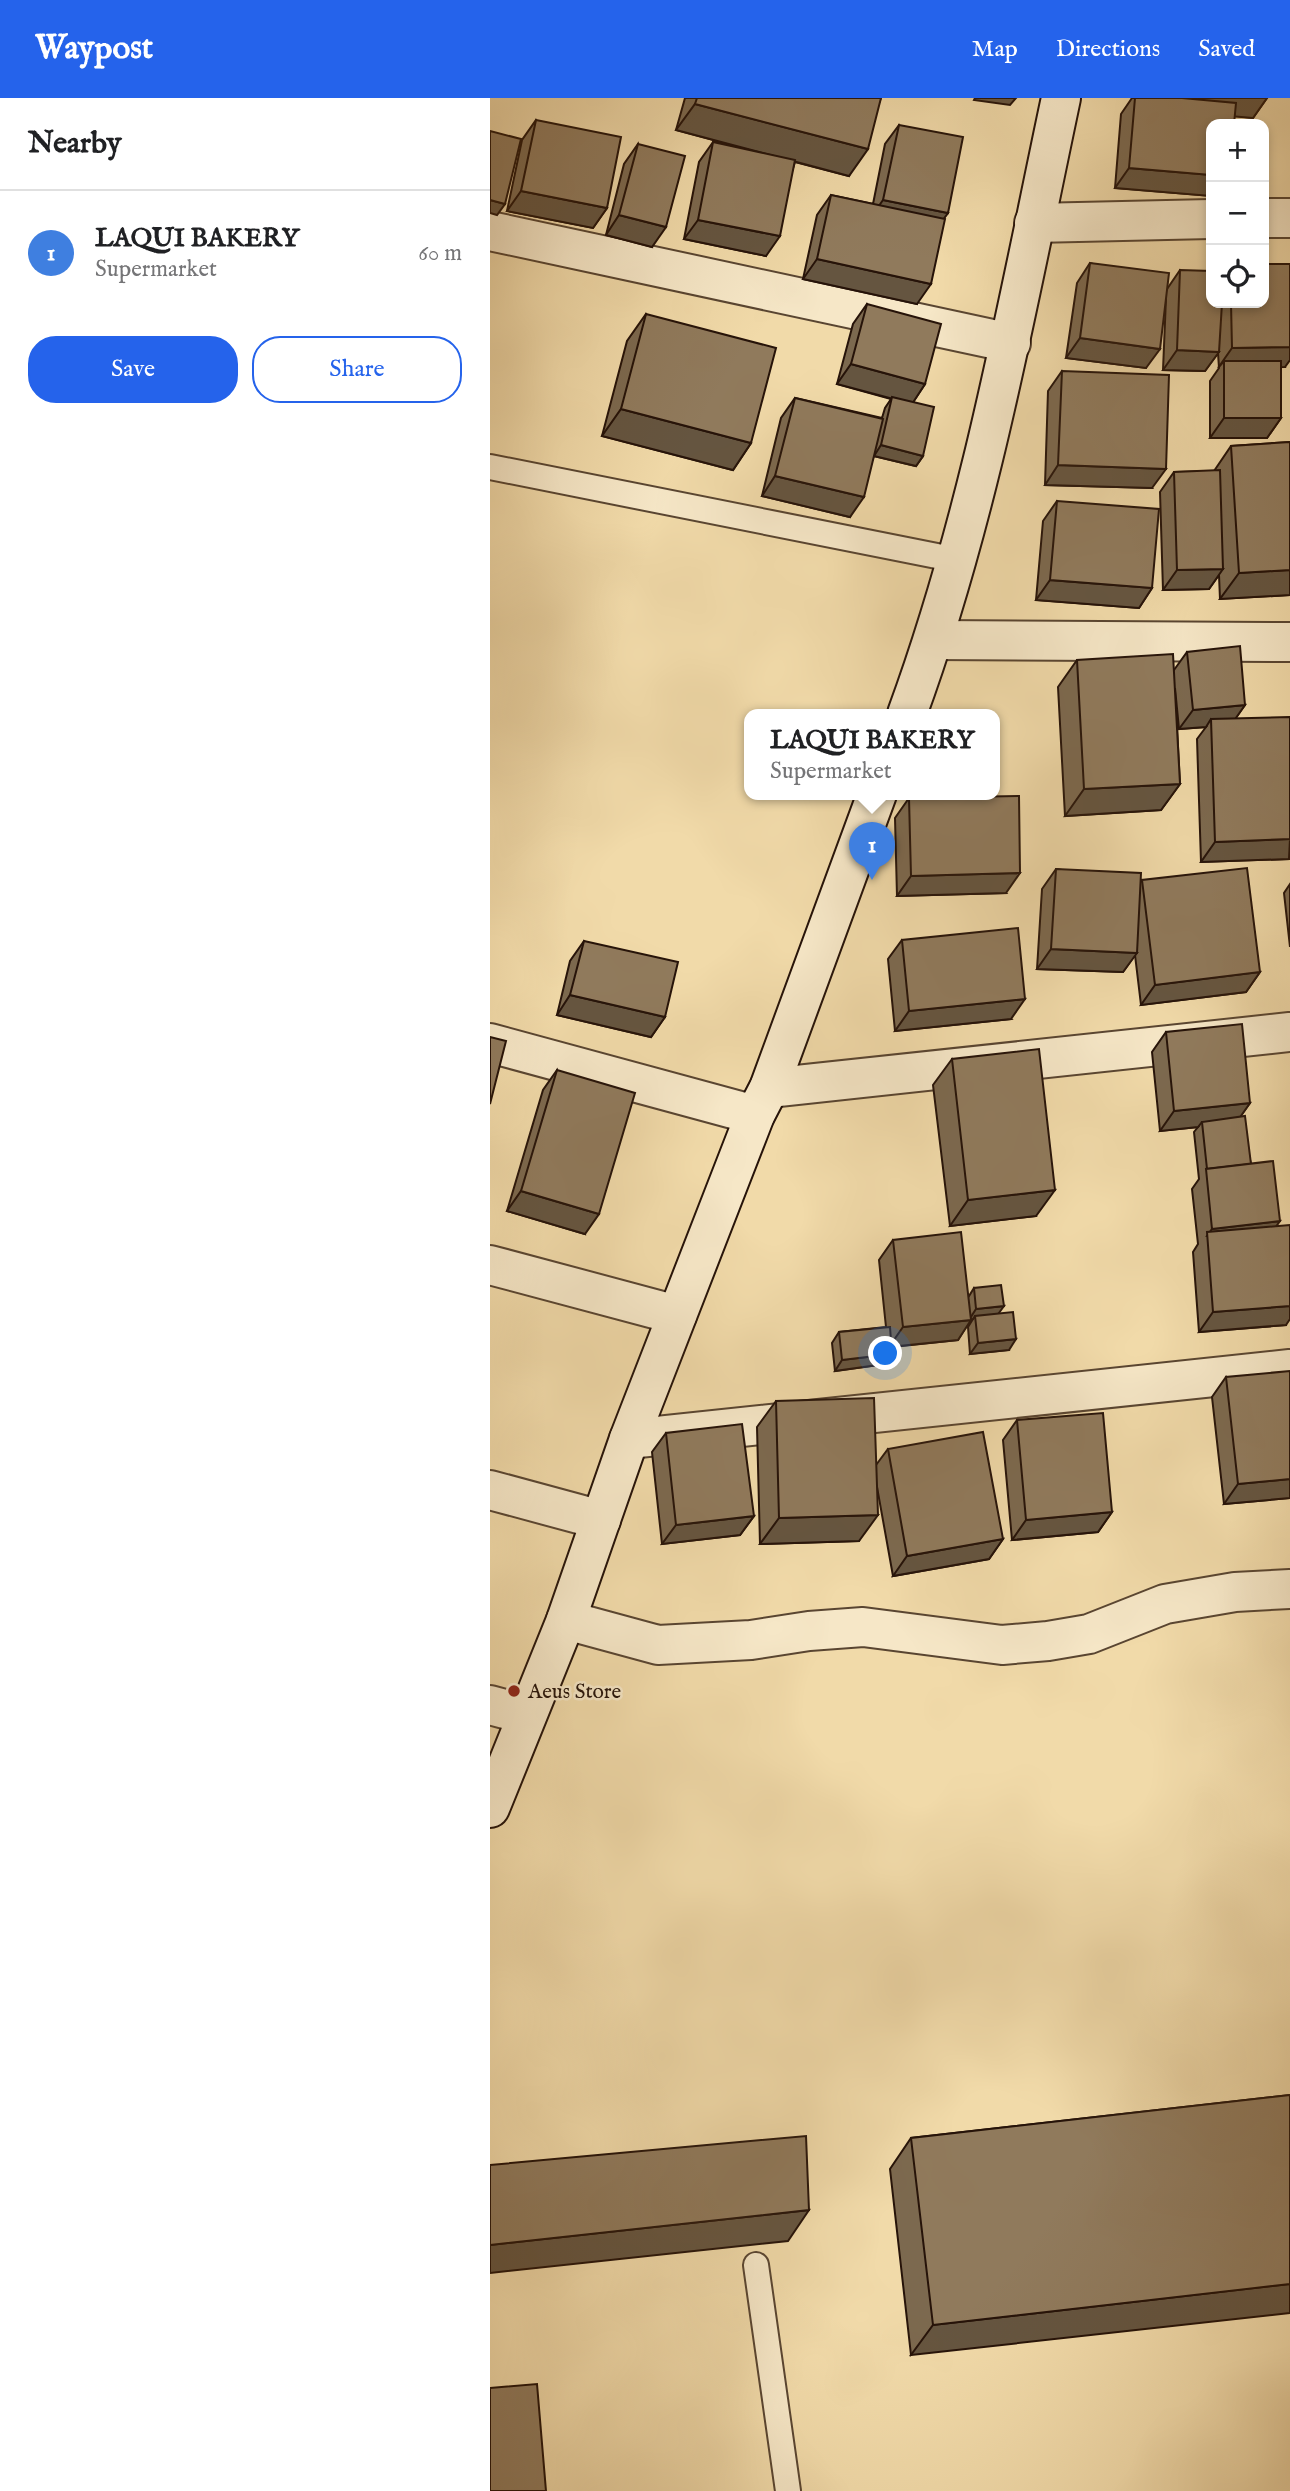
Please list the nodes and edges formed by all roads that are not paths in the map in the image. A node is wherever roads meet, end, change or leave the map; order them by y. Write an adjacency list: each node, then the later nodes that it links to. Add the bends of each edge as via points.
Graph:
1 (1061, 98): 5 (street)
2 (1269, 218): 3 (street)
3 (1290, 218)
4 (1206, 219): 5 (street)
5 (1034, 223): 7 (street)
6 (490, 231): 7 (street)
7 (1011, 343): 9 (street)
8 (490, 467): 9 (lane)
9 (957, 560): 10 (street)
10 (934, 640): 11 (street); 12 (street)
11 (1290, 642)
12 (909, 709)
13 (875, 800): 16 (street)
14 (1290, 1032): 16 (street)
15 (490, 1044): 16 (street)
16 (762, 1101): 18 (street)
17 (490, 1265): 18 (street)
18 (677, 1315): 20 (street)
19 (1290, 1369): 20 (street)
20 (629, 1439): 22 (street)
21 (490, 1490): 22 (street)
22 (601, 1520): 24 (street)
23 (1290, 1589): 24 (street, via 1236,1592 1166,1604 1089,1634 1002,1644 863,1627 658,1646)
24 (566, 1620): 26 (street)
25 (490, 1705): 26 (street)
26 (527, 1714): 27 (street)
27 (490, 1808)
28 (756, 2265): 29 (lane)
29 (788, 2491)

